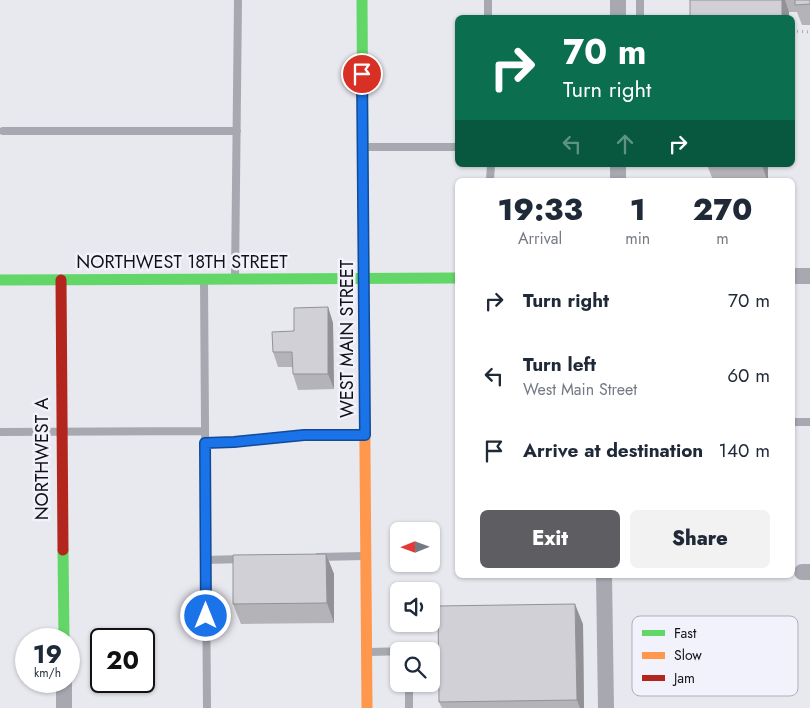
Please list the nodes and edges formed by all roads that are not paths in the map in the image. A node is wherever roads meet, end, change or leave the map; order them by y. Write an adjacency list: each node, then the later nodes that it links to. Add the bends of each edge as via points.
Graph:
1 (238, 0): 10 (lane)
2 (362, 0): 11 (street, WEST MAIN STREET)
3 (488, 0): 6 (lane)
4 (618, 0): 7 (street)
5 (640, 0): 8 (lane)
6 (488, 15)
7 (618, 15)
8 (640, 15)
9 (3, 131): 10 (lane)
10 (237, 131): 18 (lane)
11 (363, 147): 12 (lane); 15 (street, WEST MAIN STREET)
12 (455, 147)
13 (795, 276): 14 (street)
14 (810, 276)
15 (364, 278): 16 (street, NORTHWEST 18TH STREET); 18 (street, NORTHWEST 18TH STREET); 26 (street, WEST MAIN STREET)
16 (455, 278)
17 (204, 279): 18 (street, NORTHWEST 18TH STREET); 20 (street, NORTHWEST 18TH STREET); 23 (lane)
18 (235, 279)
19 (0, 280): 20 (street, NORTHWEST 18TH STREET)
20 (61, 280): 25 (street, NORTHWEST A)
21 (795, 422): 22 (lane)
22 (810, 422)
23 (205, 431): 25 (lane); 27 (lane)
24 (0, 432): 25 (lane)
25 (62, 432): 33 (street, NORTHWEST A)
26 (365, 435): 27 (lane, via 304,435); 28 (street, WEST MAIN STREET)
27 (205, 443): 31 (lane)
28 (366, 556): 29 (lane); 35 (street, WEST MAIN STREET)
29 (306, 558)
30 (246, 559): 31 (lane)
31 (206, 560): 39 (lane)
32 (604, 578): 42 (street)
33 (64, 628)
34 (390, 651): 35 (lane)
35 (366, 652): 40 (street, WEST MAIN STREET)
36 (409, 692): 41 (lane)
37 (64, 693): 38 (street)
38 (64, 708)
39 (207, 708)
40 (367, 708)
41 (409, 708)
42 (606, 708)

